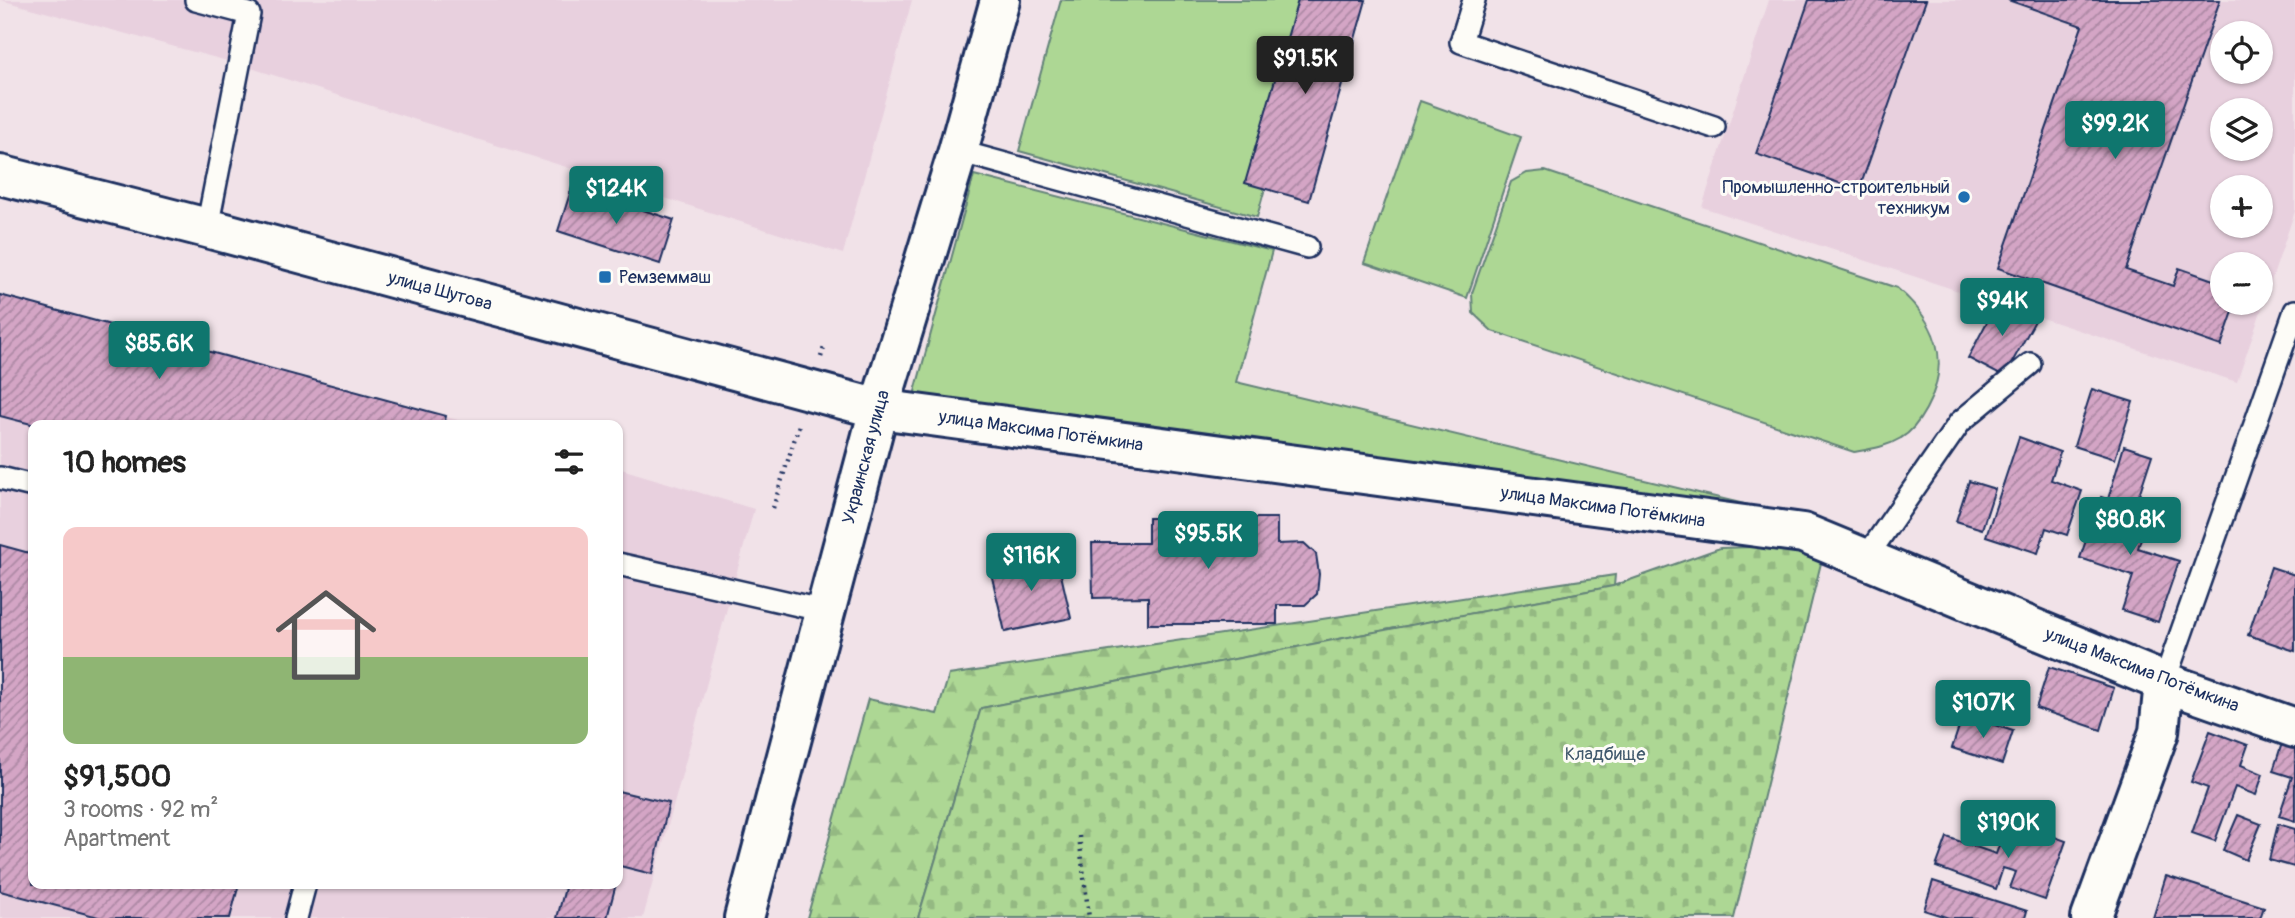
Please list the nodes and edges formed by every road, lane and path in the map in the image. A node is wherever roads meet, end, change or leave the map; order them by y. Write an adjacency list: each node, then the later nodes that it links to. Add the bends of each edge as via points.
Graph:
1 (196, 0): 7 (lane, via 249,14)
2 (1000, 0): 5 (street, Украинская улица)
3 (1474, 0): 4 (lane, via 1461,42)
4 (1714, 127)
5 (958, 151): 8 (lane); 11 (street, Украинская улица)
6 (0, 175): 7 (street, улица Шутова)
7 (207, 228): 11 (street, улица Шутова)
8 (1307, 247)
9 (2295, 311): 17 (lane)
10 (2030, 364): 14 (lane, via 1961,422)
11 (879, 409): 14 (street, улица Максима Потёмкина, via 1802,533); 16 (street, Украинская улица)
12 (0, 478): 13 (lane)
13 (28, 485)
14 (1865, 559): 17 (street, улица Максима Потёмкина)
15 (623, 565): 16 (lane)
16 (825, 611): 22 (street, Украинская улица)
17 (2164, 682): 18 (street, улица Максима Потёмкина); 24 (street, via 2159,732)
18 (2295, 728)
19 (1079, 836): 23 (path)
20 (304, 889): 21 (lane)
21 (296, 918)
22 (744, 918)
23 (1089, 918)
24 (2091, 918)

